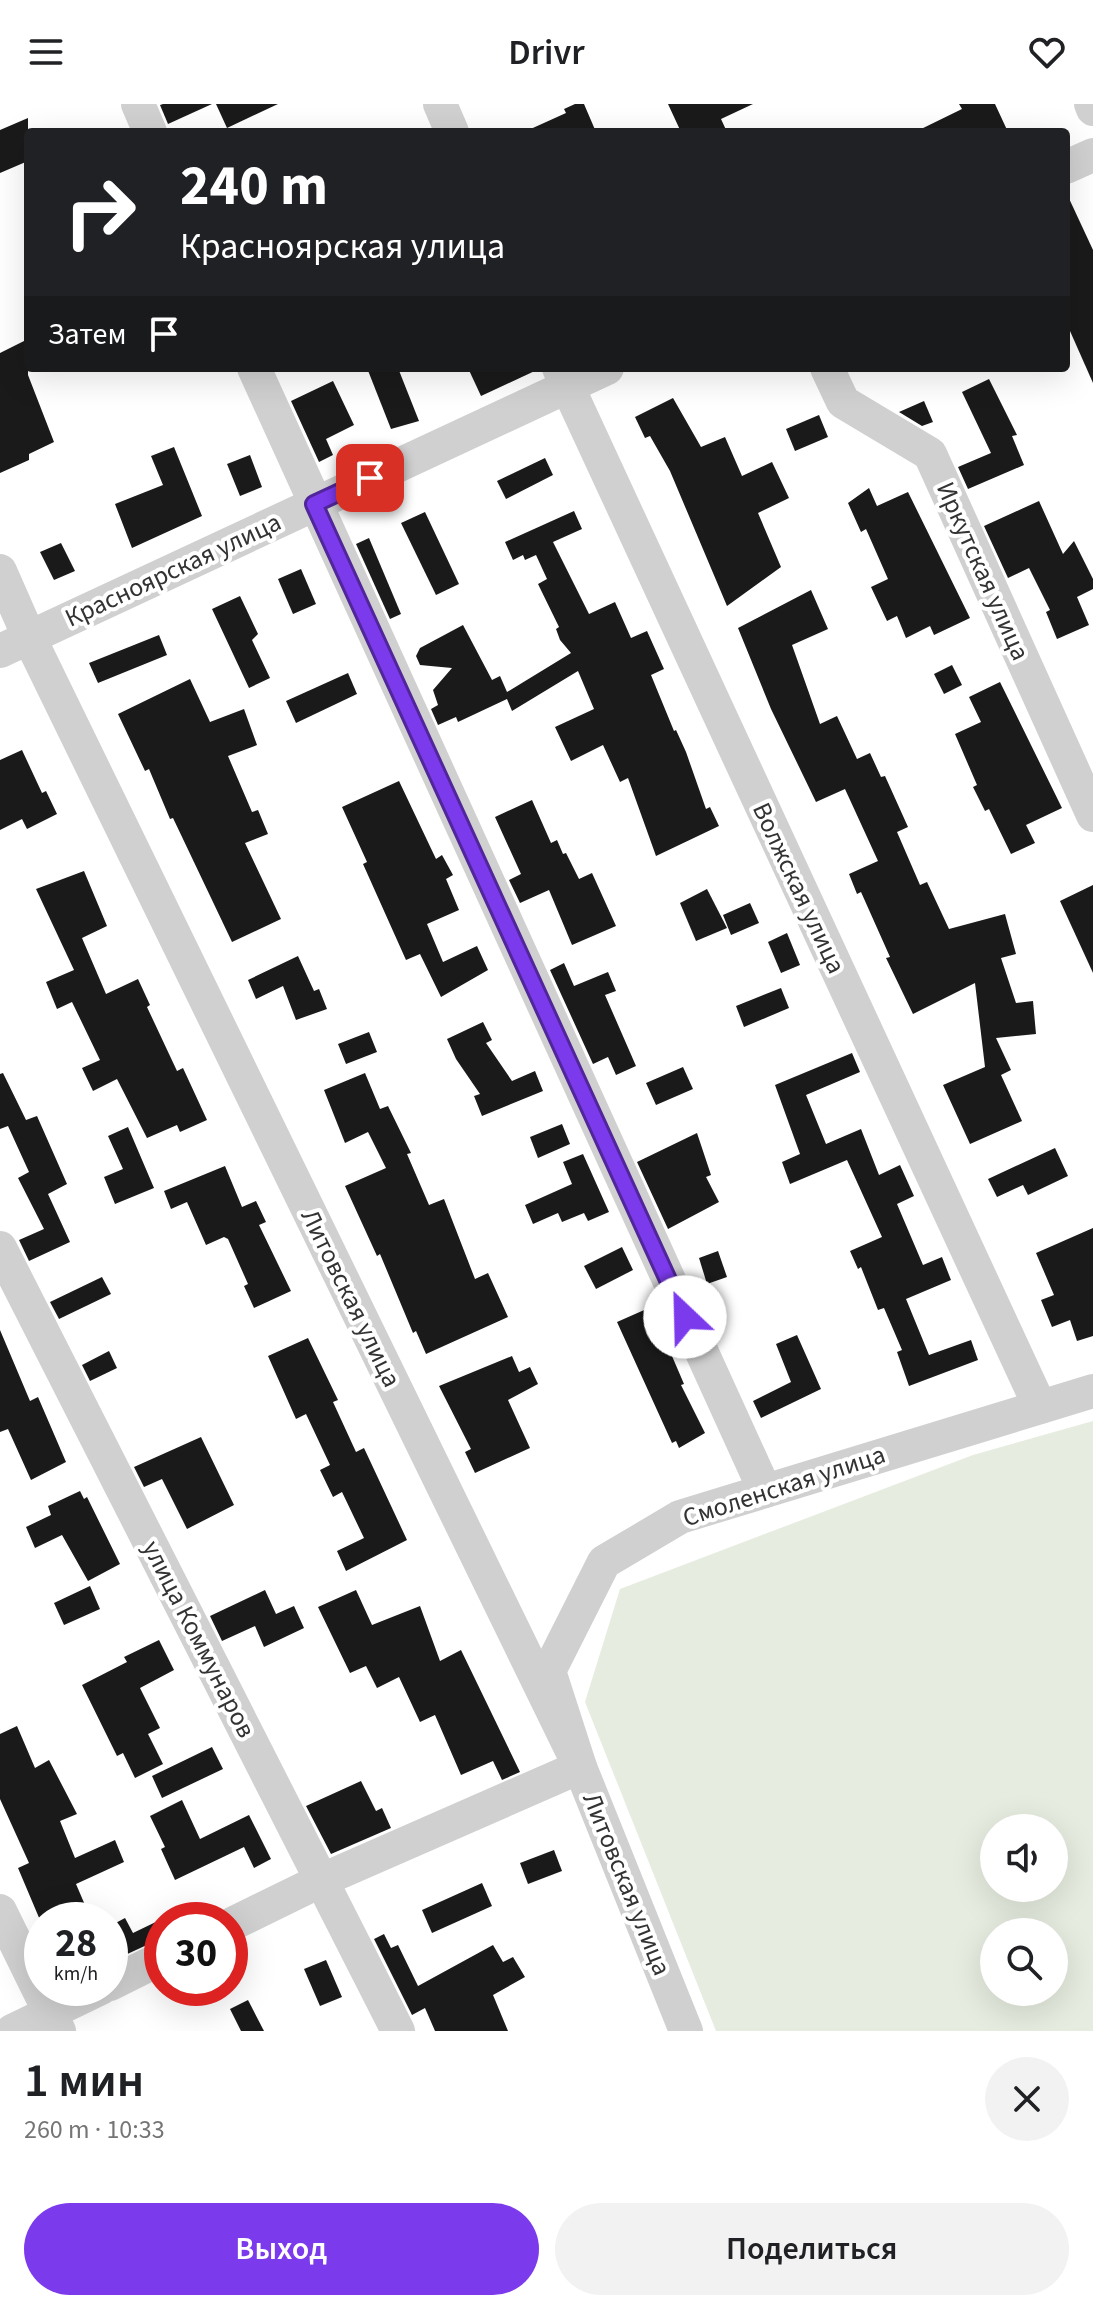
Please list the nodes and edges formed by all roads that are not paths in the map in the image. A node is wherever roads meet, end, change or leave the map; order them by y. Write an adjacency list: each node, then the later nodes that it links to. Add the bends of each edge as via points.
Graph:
1 (138, 104): 3 (street)
2 (440, 104): 4 (street)
3 (148, 128)
4 (450, 128)
5 (1093, 155): 6 (street)
6 (1070, 165)
7 (256, 372): 11 (street)
8 (587, 372): 10 (street, Красноярская улица)
9 (829, 372): 14 (street, Иркутская улица, via 843,402 930,454)
10 (563, 377): 11 (street, Красноярская улица); 17 (street, Волжская улица)
11 (314, 504): 13 (street, Красноярская улица); 18 (street)
12 (0, 571): 13 (street, Литовская улица)
13 (14, 644): 19 (street, Литовская улица)
14 (1093, 815)
15 (0, 1248): 20 (street, улица Коммунаров)
16 (1093, 1391): 17 (street, Смоленская улица)
17 (1040, 1407): 18 (street, Смоленская улица)
18 (765, 1491): 19 (street, Смоленская улица, via 680,1517 604,1562 549,1671)
19 (580, 1767): 20 (street); 27 (street, Литовская улица)
20 (322, 1880): 22 (street); 26 (street, улица Коммунаров)
21 (0, 1911): 24 (street)
22 (248, 1916)
23 (77, 2006): 24 (street)
24 (55, 2022): 25 (street)
25 (12, 2031)
26 (398, 2031)
27 (686, 2031)

